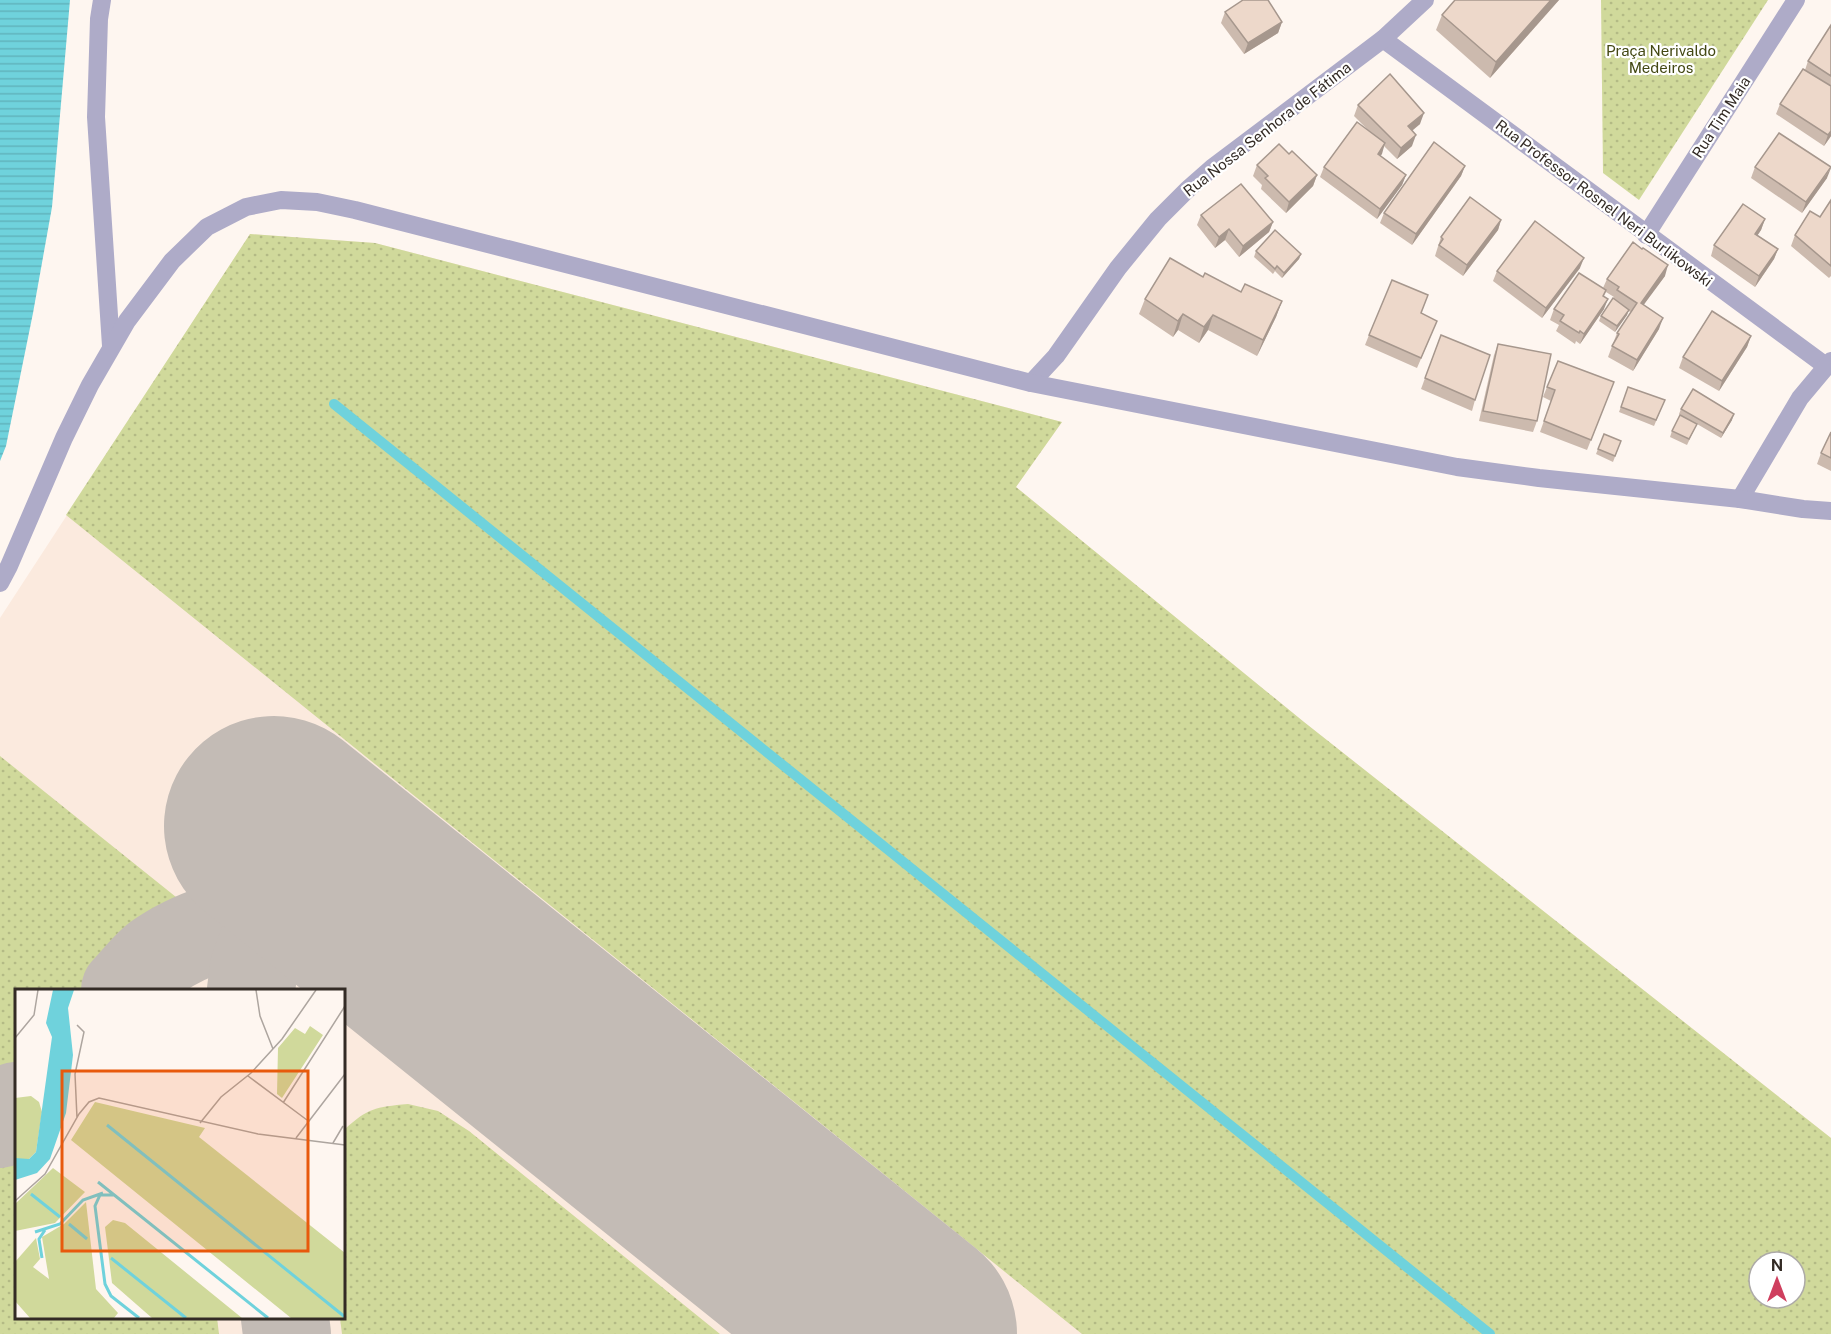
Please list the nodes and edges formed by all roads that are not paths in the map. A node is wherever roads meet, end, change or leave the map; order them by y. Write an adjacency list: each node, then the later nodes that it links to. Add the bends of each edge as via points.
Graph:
1 (102, 0): 6 (street, via 96,117)
2 (1425, 0): 4 (street, Rua Nossa Senhora de Fátima)
3 (1796, 0): 5 (street, Rua Tim Maia)
4 (1383, 39): 5 (street, Rua Professor Rosnel Neri Burlikowski); 8 (street, Rua Nossa Senhora de Fátima, via 1186,190 1118,268 1062,347)
5 (1646, 234): 7 (street, Rua Professor Rosnel Neri Burlikowski)
6 (111, 346): 8 (street, via 172,261 207,227 246,207 281,200 355,210); 11 (street, via 64,438)
7 (1828, 364): 9 (street, via 1800,398)
8 (1031, 383): 9 (street, via 1457,467)
9 (1740, 499): 10 (street)
10 (1831, 511)
11 (0, 583)

